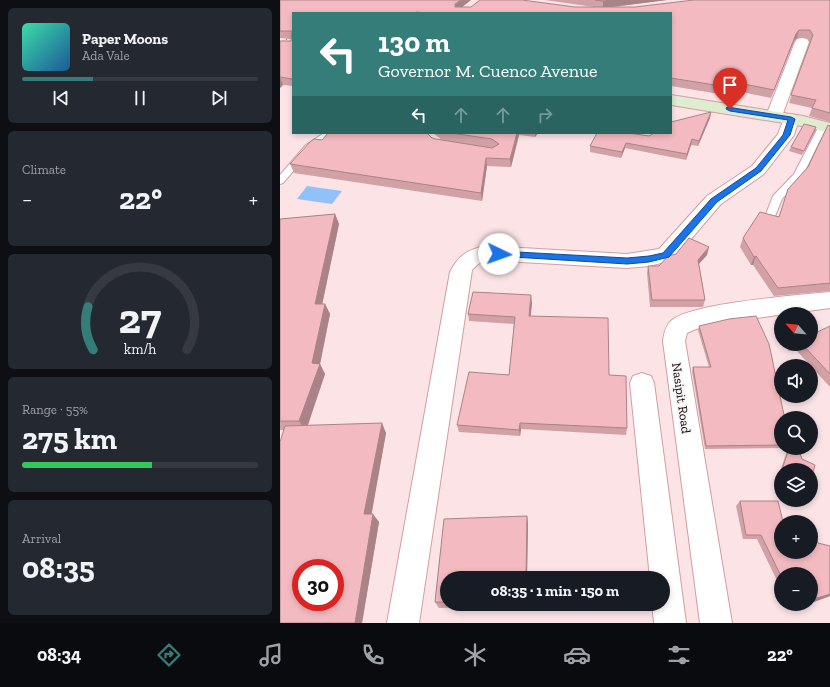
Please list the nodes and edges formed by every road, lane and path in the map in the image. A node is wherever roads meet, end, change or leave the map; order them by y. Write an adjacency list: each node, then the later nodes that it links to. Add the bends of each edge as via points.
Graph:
1 (292, 36): 3 (path)
2 (802, 42): 5 (street)
3 (280, 43)
4 (672, 100): 5 (main road)
5 (782, 117): 6 (main road); 12 (street, via 786,135 758,170 714,200 666,255 627,261 484,253 471,257 464,263 460,272)
6 (826, 127): 9 (lane, via 798,175 777,198)
7 (328, 134): 8 (lane, via 309,146)
8 (280, 181)
9 (771, 214)
10 (830, 300): 14 (street, Nasipit Road, via 689,321 675,333 674,341)
11 (642, 383): 13 (street)
12 (403, 623)
13 (670, 623)
14 (716, 623)

